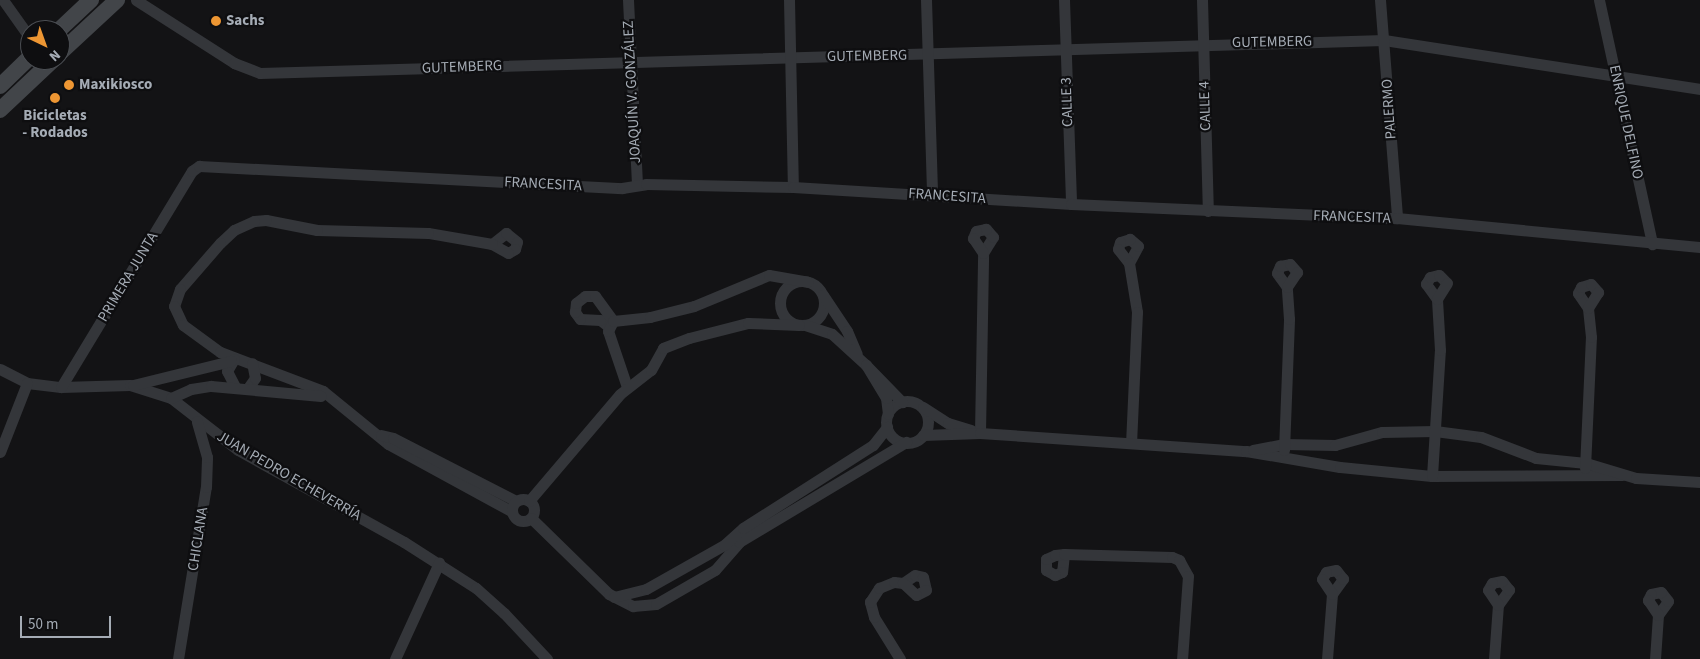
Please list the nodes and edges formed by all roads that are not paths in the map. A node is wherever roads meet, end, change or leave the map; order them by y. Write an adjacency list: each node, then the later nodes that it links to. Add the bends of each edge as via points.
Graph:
1 (3, 0): 13 (street)
2 (91, 0): 12 (main road)
3 (116, 0): 15 (main road)
4 (136, 0): 20 (street, GUTEMBERG, via 234,63 260,72)
5 (628, 0): 20 (street, JOAQUÍN V. GONZÁLEZ)
6 (789, 0): 19 (street)
7 (926, 0): 18 (street)
8 (1064, 0): 17 (street, CALLE 3)
9 (1202, 0): 16 (street, CALLE 4)
10 (1380, 0): 14 (street, PALERMO)
11 (1599, 0): 23 (street, ENRIQUE DELFINO)
12 (70, 20)
13 (20, 24)
14 (1384, 40): 16 (street, GUTEMBERG); 23 (street, GUTEMBERG); 33 (street, PALERMO)
15 (70, 44)
16 (1203, 44): 17 (street, GUTEMBERG); 32 (street, CALLE 4)
17 (1066, 48): 18 (street, GUTEMBERG); 31 (street, CALLE 3)
18 (928, 55): 19 (street, GUTEMBERG); 30 (street)
19 (790, 58): 20 (street, GUTEMBERG); 29 (street)
20 (630, 63): 28 (street, JOAQUÍN V. GONZÁLEZ)
21 (20, 67): 24 (main road)
22 (42, 70): 26 (main road)
23 (1616, 75): 25 (street, GUTEMBERG); 35 (street, ENRIQUE DELFINO)
24 (0, 86)
25 (1700, 89)
26 (0, 110)
27 (194, 168): 28 (street, FRANCESITA, via 622,188); 52 (street, PRIMERA JUNTA)
28 (638, 185): 29 (street, FRANCESITA)
29 (793, 187): 30 (street, FRANCESITA)
30 (932, 195): 31 (street, FRANCESITA)
31 (1071, 204): 32 (street, FRANCESITA)
32 (1208, 211): 33 (street, FRANCESITA)
33 (1397, 218): 35 (street, FRANCESITA)
34 (492, 244): 46 (street, via 428,232 317,230 266,220 245,223 220,243 180,289 174,306 176,316 197,338)
35 (1652, 244): 36 (street, FRANCESITA)
36 (1700, 247)
37 (983, 253): 64 (street)
38 (1129, 263): 67 (street, via 1137,333)
39 (807, 282): 41 (street); 44 (street, via 793,283 780,299 786,318); 54 (street, via 770,275 694,306 610,323)
40 (1287, 287): 68 (street, via 1290,344)
41 (822, 294): 44 (street, via 821,314); 45 (street, via 847,331)
42 (1437, 298): 63 (street, via 1440,350)
43 (1588, 308): 72 (street, via 1591,392)
44 (802, 325): 45 (street, via 832,334); 54 (street, via 748,323 675,342 659,353 651,370)
45 (858, 356): 48 (street)
46 (234, 360): 47 (street); 51 (street); 53 (street, via 228,377)
47 (252, 364): 55 (street, via 255,378); 56 (street)
48 (866, 365): 58 (street); 60 (street, via 886,398)
49 (0, 369): 50 (street, JUAN PEDRO ECHEVERRÍA)
50 (27, 383): 52 (street, JUAN PEDRO ECHEVERRÍA); 69 (street)
51 (130, 385): 52 (street, JUAN PEDRO ECHEVERRÍA); 57 (street, JUAN PEDRO ECHEVERRÍA)
52 (62, 387)
53 (235, 387): 55 (street); 57 (street, via 190,389)
54 (627, 387): 77 (street)
55 (248, 388): 56 (street)
56 (331, 397): 78 (street, via 380,435 393,438)
57 (171, 398): 61 (street, JUAN PEDRO ECHEVERRÍA)
58 (902, 402): 59 (street); 60 (street)
59 (921, 406): 64 (street, via 948,423); 65 (street, via 928,423)
60 (888, 414): 62 (street)
61 (197, 420): 82 (street, JUAN PEDRO ECHEVERRÍA, via 238,450); 88 (street, CHICLANA, via 207,457 206,487)
62 (887, 427): 66 (street, via 894,438); 80 (street, via 873,444 743,528)
63 (1435, 431): 68 (street, via 1382,432 1335,445); 72 (street, via 1482,437 1536,458); 74 (street)
64 (980, 432): 65 (street); 67 (street)
65 (923, 435): 66 (street)
66 (906, 442): 80 (street)
67 (1131, 443): 70 (street)
68 (1284, 444): 70 (street); 71 (street)
69 (0, 452)
70 (1246, 452): 71 (street)
71 (1283, 458): 74 (street, via 1340,468)
72 (1586, 462): 73 (street); 75 (street)
73 (1622, 475): 75 (street); 76 (street)
74 (1432, 476): 75 (street)
75 (1585, 478)
76 (1700, 482)
77 (529, 501): 78 (street); 79 (street, via 534,507)
78 (514, 506): 79 (street, via 520,521)
79 (531, 518): 85 (street)
80 (733, 544): 85 (street, via 646,589); 85 (street, via 715,570 656,604 633,606)
81 (1064, 554): 92 (street, via 1172,557 1179,560 1188,576)
82 (439, 563): 89 (street); 90 (street, JUAN PEDRO ECHEVERRÍA, via 492,601)
83 (903, 583): 91 (street, via 894,582 879,588 870,602 874,617)
84 (1332, 594): 93 (street)
85 (614, 598)
86 (1498, 605): 94 (street)
87 (1658, 615): 95 (street)
88 (178, 659)
89 (395, 659)
90 (548, 659)
91 (900, 659)
92 (1182, 659)
93 (1327, 659)
94 (1494, 659)
95 (1655, 659)

